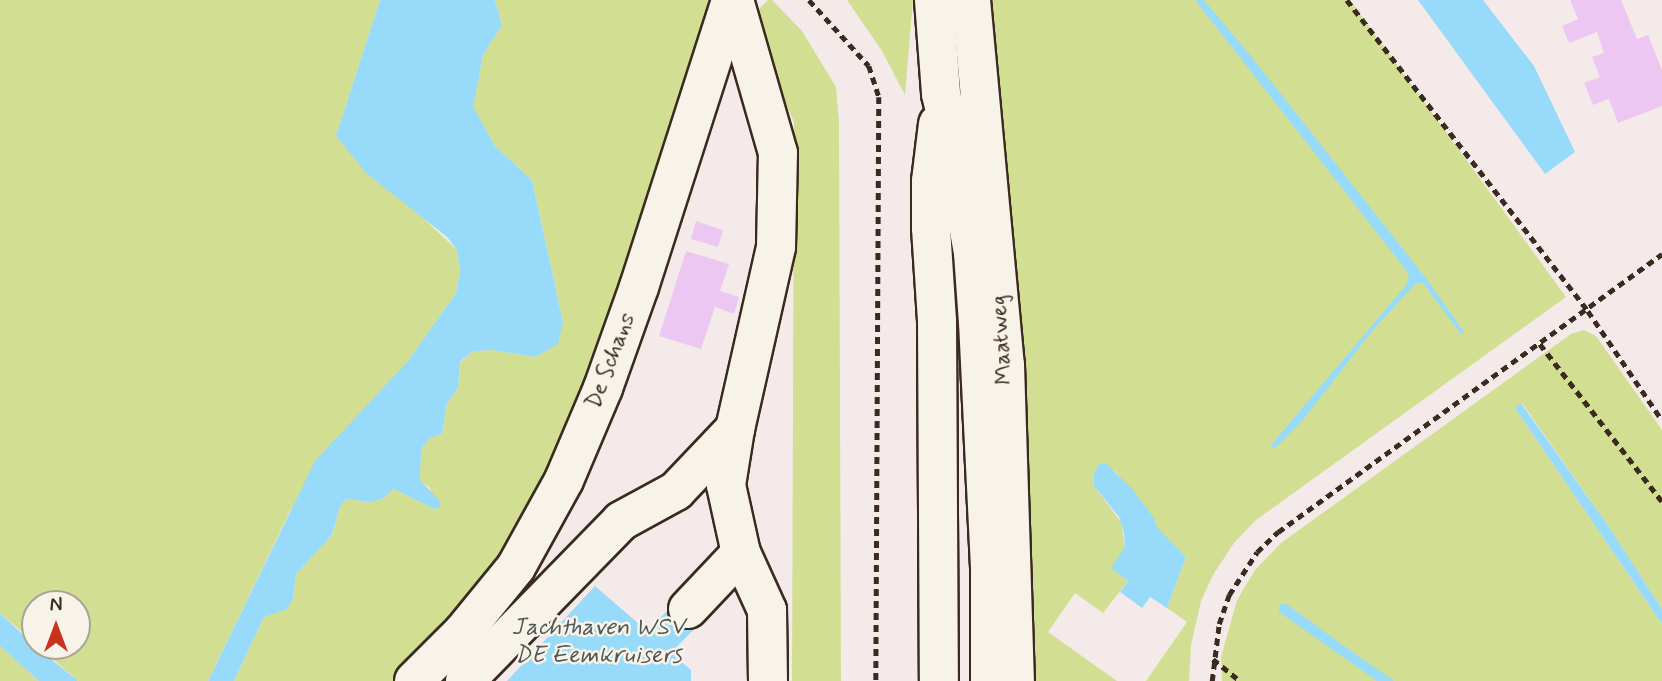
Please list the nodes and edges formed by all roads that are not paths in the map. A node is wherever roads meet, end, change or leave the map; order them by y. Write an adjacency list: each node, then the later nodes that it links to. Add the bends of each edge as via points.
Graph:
1 (732, 0): 5 (main road, via 778,153 776,247); 8 (main road, De Schans, via 635,299 564,480 516,566 463,632)
2 (934, 0): 4 (main road, Maatweg)
3 (971, 0): 13 (main road, Maatweg, via 1004,365)
4 (941, 94): 11 (main road, Maatweg, via 931,181 937,321); 12 (main road, Maatweg, via 973,253 985,431)
5 (736, 429): 6 (main road, via 726,485); 9 (main road, via 676,491 621,521)
6 (741, 553): 7 (main road); 10 (main road, via 767,610)
7 (688, 609)
8 (414, 681)
9 (465, 681)
10 (768, 681)
11 (939, 681)
12 (990, 681)
13 (1015, 681)

